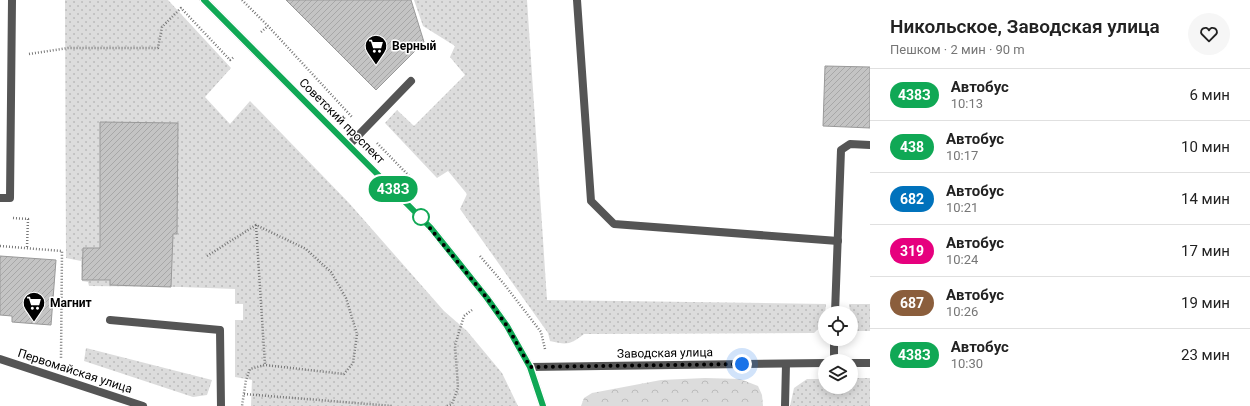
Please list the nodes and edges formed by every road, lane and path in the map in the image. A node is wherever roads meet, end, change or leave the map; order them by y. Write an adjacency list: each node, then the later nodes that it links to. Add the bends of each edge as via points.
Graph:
1 (12, 0): 6 (street)
2 (204, 0): 9 (main road, Советский проспект)
3 (242, 0): 5 (path)
4 (577, 0): 14 (street, via 591,201 614,224)
5 (268, 26)
6 (11, 54): 7 (path, via 35,54 68,48 158,48 162,27 181,8); 12 (street)
7 (230, 60)
8 (411, 81): 9 (street)
9 (349, 145): 18 (main road, Советский проспект, via 431,228)
10 (870, 145): 14 (street, via 850,144 841,150)
11 (0, 198): 12 (street)
12 (10, 198): 16 (path, via 9,217 28,219)
13 (256, 225): 17 (path); 27 (path); 27 (path, via 306,249 331,272 346,298 357,334 353,363 344,374)
14 (838, 241): 19 (street)
15 (0, 246): 16 (path)
16 (26, 247): 22 (path, via 62,251)
17 (207, 256)
18 (487, 298): 28 (main road, Советский проспект, via 507,326); 34 (path, via 464,316 454,345 458,388 452,404)
19 (835, 306)
20 (110, 320): 31 (street, via 220,330)
21 (0, 359): 30 (street, Первомайская улица)
22 (61, 359)
23 (870, 362): 25 (street)
24 (818, 363): 26 (street, Заводская улица)
25 (858, 363)
26 (786, 364): 28 (street, Заводская улица); 36 (street)
27 (265, 365): 29 (path, via 250,369)
28 (530, 367): 35 (main road, Советский проспект)
29 (244, 394): 32 (path); 33 (path)
30 (143, 406)
31 (221, 406)
32 (242, 406)
33 (393, 406)
34 (447, 406)
35 (543, 406)
36 (785, 406)

